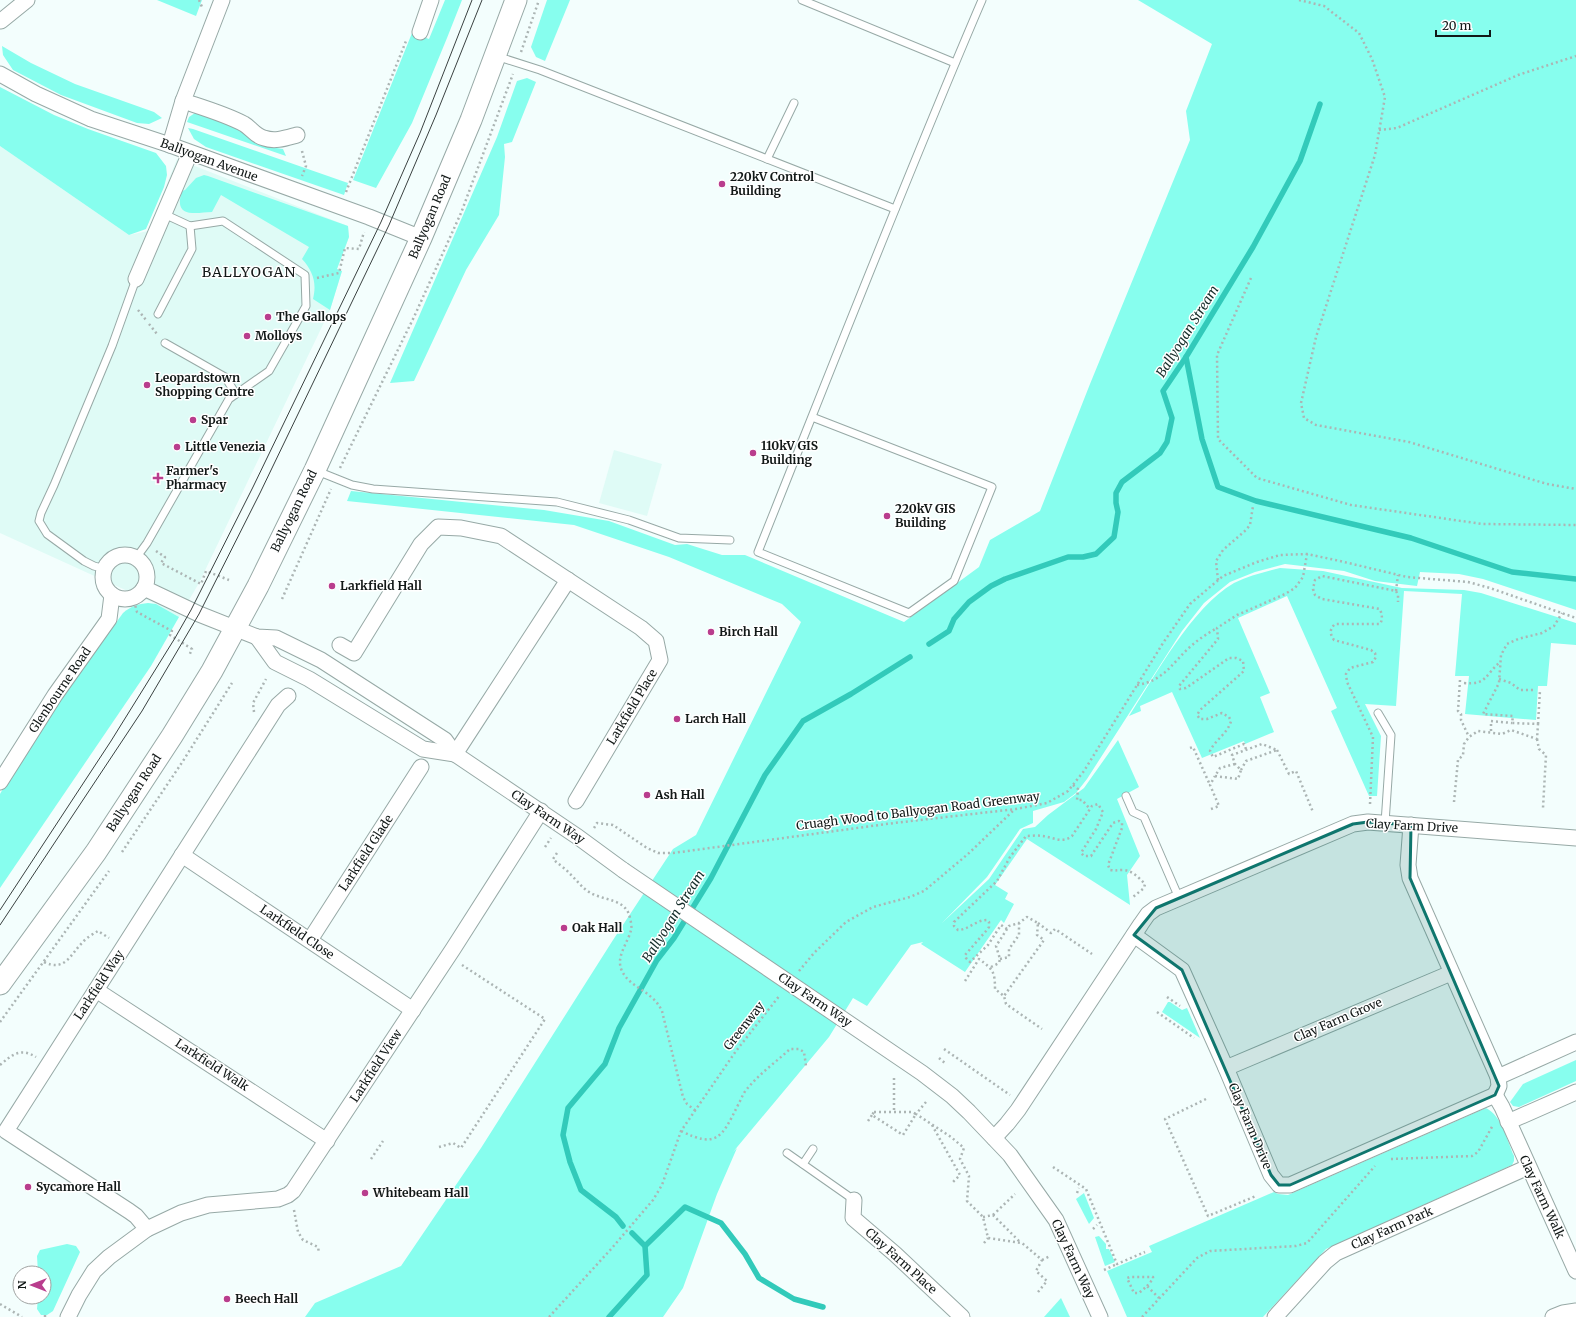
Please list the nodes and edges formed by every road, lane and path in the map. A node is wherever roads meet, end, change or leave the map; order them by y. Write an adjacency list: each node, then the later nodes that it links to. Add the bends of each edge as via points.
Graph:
1 (27, 0): 11 (street)
2 (199, 0): 10 (path)
3 (222, 0): 18 (street)
4 (431, 0): 12 (street)
5 (516, 0): 13 (street, Ballyogan Road)
6 (539, 0): 15 (path)
7 (802, 0): 16 (lane)
8 (982, 0): 16 (lane)
9 (1299, 0): 20 (path, via 1324,6 1359,33 1386,97)
10 (202, 7)
11 (0, 21)
12 (414, 33): 26 (path)
13 (496, 56): 15 (lane); 31 (street, Ballyogan Road)
14 (1576, 56): 20 (path, via 1518,75 1397,128)
15 (517, 63): 24 (lane); 40 (path, via 461,213 414,317)
16 (955, 63): 27 (lane)
17 (0, 74): 22 (street, Ballyogan Avenue, via 91,119)
18 (183, 101): 21 (street, via 228,116 246,125 264,139 276,140); 22 (street)
19 (794, 103): 24 (lane)
20 (1380, 130): 41 (path, via 1375,155 1316,337 1301,403 1304,418 1316,425 1409,442 1547,484)
21 (297, 135): 25 (path, via 306,166)
22 (170, 146): 23 (street, Ballyogan Avenue)
23 (190, 153): 25 (street, Ballyogan Avenue); 28 (street)
24 (767, 159): 27 (lane)
25 (295, 191): 26 (street, Ballyogan Avenue)
26 (341, 207): 29 (street, Ballyogan Avenue)
27 (895, 209): 38 (lane)
28 (164, 214): 30 (lane); 33 (street)
29 (369, 217): 31 (street, Ballyogan Avenue); 34 (path, via 359,249 345,248 338,273)
30 (190, 226): 34 (lane, via 223,221 305,275); 35 (lane, via 192,249)
31 (421, 238): 39 (street, Ballyogan Road)
32 (1251, 278): 43 (path, via 1217,355 1218,439 1257,478 1351,505 1482,524)
33 (136, 279): 48 (lane, via 112,346 39,521 47,534 84,561)
34 (305, 281): 37 (lane, via 306,306 268,371)
35 (158, 314)
36 (165, 344): 37 (lane, via 225,377)
37 (236, 394): 45 (lane, via 229,399)
38 (812, 417): 38 (lane, via 992,487 954,581 909,613 758,552)
39 (315, 470): 40 (lane); 60 (street, Ballyogan Road)
40 (335, 479): 44 (lane, via 373,489 557,502 629,520 679,538); 56 (path)
41 (1576, 489)
42 (1253, 506): 52 (path, via 1250,525 1223,550 1216,561)
43 (1576, 525)
44 (730, 540)
45 (147, 543): 47 (lane); 50 (path, via 165,557 161,563 201,584 206,571)
46 (1307, 554): 49 (path, Cruagh Wood to Ballyogan Road Greenway); 52 (path, Cruagh Wood to Ballyogan Road Greenway, via 1280,555 1257,562); 61 (path, via 1303,577 1296,588 1237,615)
47 (136, 558): 48 (street, via 121,555 109,562); 54 (street, via 141,562 146,575 146,582)
48 (105, 568): 55 (street, via 104,583)
49 (1398, 575): 53 (path); 58 (path, Cruagh Wood to Ballyogan Road Greenway, via 1468,582)
50 (229, 580)
51 (568, 580): 63 (street, Larkfield Place, via 501,536 461,528 438,527 421,544 354,653); 82 (street); 91 (street, Larkfield Place, via 641,628 656,641 660,660)
52 (1218, 580): 69 (path, Cruagh Wood to Ballyogan Road Greenway, via 1190,604)
53 (1396, 591): 57 (path); 93 (path, via 1322,576 1315,580 1313,589 1315,595 1322,599 1380,609 1382,616 1380,624 1335,624 1330,635 1334,640 1371,650 1376,657 1373,662 1350,668 1346,674 1347,682 1373,738)
54 (138, 593): 55 (street, via 126,599); 60 (street); 64 (path, via 137,612 172,631 170,635 192,649)
55 (112, 595): 87 (street, Glenbourne Road, via 109,620 55,695)
56 (282, 599)
57 (1398, 602)
58 (1562, 613): 59 (path, Cruagh Wood to Ballyogan Road Greenway); 65 (path, via 1554,626 1542,633 1507,644 1501,655)
59 (1576, 618)
60 (236, 628): 62 (street, Clay Farm Way); 122 (street, Ballyogan Road, via 172,736 96,852)
61 (1216, 628): 69 (path, via 1192,645 1158,679 1148,684); 80 (path, via 1218,639 1179,686 1180,689 1186,688 1229,658 1243,660 1244,671 1197,715 1200,719 1207,719 1222,713 1231,721 1230,727 1210,751 1213,757 1244,744)
62 (257, 637): 82 (street, Clay Farm Way, via 276,638 322,660 445,740); 82 (street, Clay Farm Way, via 275,662 309,679 422,749)
63 (340, 645)
64 (189, 656)
65 (1501, 662): 66 (path); 68 (path, via 1482,682)
66 (1499, 679): 70 (path, via 1511,683 1520,690); 74 (path, via 1483,714 1513,716)
67 (1460, 680): 77 (path, via 1458,711)
68 (1464, 683)
69 (1137, 685): 88 (path, Cruagh Wood to Ballyogan Road Greenway)
70 (1533, 690)
71 (1540, 690): 75 (path)
72 (288, 696): 105 (street, Larkfield Way, via 278,705)
73 (1378, 712): 100 (lane, via 1391,735)
74 (1512, 723): 75 (path); 76 (path, via 1491,722)
75 (1538, 724): 78 (path)
76 (1491, 731): 77 (path, via 1478,731); 78 (path, via 1502,734 1511,730)
77 (1469, 737): 92 (path, via 1464,744 1463,755 1458,760)
78 (1537, 739): 94 (path, via 1539,749 1546,755)
79 (1190, 748): 89 (path, via 1193,747)
80 (1246, 749): 81 (path, via 1262,744); 83 (path, via 1232,755)
81 (1277, 750): 85 (path, via 1246,761); 99 (path, via 1289,774 1296,771)
82 (455, 754): 98 (street, Clay Farm Way)
83 (1235, 764): 85 (path); 86 (path, via 1220,768)
84 (421, 766): 112 (street, Larkfield Glade)
85 (1241, 770): 86 (path, via 1238,779)
86 (1215, 776): 89 (path)
87 (0, 782)
88 (1073, 785): 95 (path, Cruagh Wood to Ballyogan Road Greenway, via 1068,791 1047,803); 96 (path, via 1078,789 1078,800 1082,800)
89 (1210, 785): 97 (path, via 1219,806)
90 (1126, 796): 107 (lane, via 1133,812 1144,817)
91 (576, 801)
92 (1454, 802)
93 (1370, 804)
94 (1543, 808)
95 (1016, 809): 103 (path, Cruagh Wood to Ballyogan Road Greenway, via 673,853 658,853 647,848 613,825 598,823); 120 (path, via 924,891 873,908 846,922 814,953)
96 (1090, 809): 106 (path, via 1098,804 1103,812 1081,853 1084,856 1091,856 1113,823 1122,823 1108,865 1110,870 1114,871 1129,870 1145,884); 110 (path, via 1068,840 1026,836 993,885 954,922 958,930 962,930 983,920 989,922 989,927 965,955 970,962 988,945 1002,925)
97 (1211, 809)
98 (541, 811): 103 (street, Clay Farm Way); 126 (street, Larkfield View)
99 (1313, 812)
100 (1386, 823): 101 (street, Clay Farm Drive); 107 (street, Clay Farm Drive, via 1353,824)
101 (1411, 825): 102 (street, Clay Farm Drive); 119 (street, via 1408,865 1410,878)
102 (1576, 838)
103 (584, 841): 153 (street, Clay Farm Way, bridge, via 928,1077 970,1112)
104 (556, 853): 145 (path, via 553,859 588,891 619,903 630,916 631,930 620,959 620,970 658,1004 683,1097)
105 (182, 856): 112 (street, Larkfield Close); 113 (street, Larkfield Way)
106 (1133, 897)
107 (1179, 898): 111 (street, Clay Farm Drive, via 1148,914)
108 (1019, 923): 109 (path, via 1027,917); 110 (path); 115 (path, via 1019,935 1009,949 1009,957)
109 (1038, 923): 114 (path, via 1051,933 1055,929); 125 (path, via 1037,935 1044,940)
110 (1007, 929): 115 (path, via 996,946)
111 (1134, 935): 137 (street, Clay Farm Drive, via 1182,970); 153 (street, Clay Farm Drive, via 1018,1110)
112 (310, 940): 126 (street, Larkfield Close)
113 (123, 948): 116 (path, via 98,931 84,941 68,961 51,965); 123 (street, Larkfield Way)
114 (1092, 954)
115 (1000, 959): 118 (path, via 999,963)
116 (44, 962)
117 (457, 962): 156 (path, via 546,1019 461,1148 453,1143)
118 (991, 967): 121 (path, via 979,959); 125 (path, via 995,989)
119 (1451, 973): 137 (street, Clay Farm Grove); 138 (street)
120 (796, 976)
121 (965, 981)
122 (0, 984)
123 (96, 990): 133 (street, Larkfield Way); 154 (street, Larkfield Walk)
124 (782, 993): 145 (path, Greenway, via 736,1051)
125 (1004, 996): 128 (path, via 1006,1004)
126 (413, 1010): 154 (street, Larkfield View)
127 (1157, 1012): 129 (path)
128 (1042, 1028)
129 (1196, 1039)
130 (1576, 1042): 138 (street)
131 (944, 1049): 141 (path)
132 (939, 1058): 134 (path)
133 (48, 1064): 135 (path, via 30,1053 20,1052 13,1054); 175 (street, Larkfield Way, via 6,1131 129,1211)
134 (946, 1064)
135 (0, 1065)
136 (806, 1066): 152 (path, via 804,1052 790,1049 746,1090 729,1124 718,1136 705,1140)
137 (1226, 1068): 143 (street, Clay Farm Drive, via 1271,1175 1279,1185 1290,1185)
138 (1498, 1077): 143 (street)
139 (894, 1078): 146 (path)
140 (1576, 1092): 150 (street)
141 (1010, 1095)
142 (1206, 1099): 169 (path, via 1165,1118 1208,1216)
143 (1498, 1101): 150 (street, Clay Farm Walk); 160 (path, via 1478,1152 1472,1156 1391,1159)
144 (926, 1102): 147 (path)
145 (696, 1111): 152 (path, Greenway)
146 (894, 1112): 147 (path); 148 (path, via 874,1112)
147 (916, 1114): 148 (path, via 903,1135); 151 (path)
148 (872, 1115): 149 (path)
149 (868, 1121)
150 (1508, 1122): 164 (street, Clay Farm Walk)
151 (932, 1125): 165 (path, via 960,1175); 173 (path, via 964,1148 960,1158 970,1176 967,1201)
152 (681, 1130): 194 (path, Greenway, via 662,1184 653,1200)
153 (994, 1138): 196 (street, Clay Farm Way, via 1010,1155 1056,1220)
154 (327, 1141): 175 (street, Larkfield View, via 288,1195 278,1199 208,1205 181,1213)
155 (383, 1141): 159 (path)
156 (439, 1147)
157 (813, 1149): 161 (lane)
158 (787, 1153): 161 (lane)
159 (370, 1159)
160 (1386, 1162)
161 (803, 1164): 170 (lane)
162 (1381, 1164): 189 (path, via 1376,1166 1307,1243 1296,1246 1210,1251 1197,1258)
163 (1053, 1167): 184 (path, via 1086,1189)
164 (1528, 1167): 186 (street, Clay Farm Walk); 198 (street, Clay Farm Park, via 1336,1253)
165 (952, 1183)
166 (1079, 1188): 167 (path)
167 (1077, 1193)
168 (1015, 1194): 172 (path)
169 (1256, 1196)
170 (854, 1200): 195 (street, Clay Farm Place, via 853,1218)
171 (293, 1204): 181 (path, via 303,1240 318,1247)
172 (992, 1215): 173 (path); 179 (path)
173 (983, 1217): 177 (path)
174 (1098, 1225): 176 (path)
175 (147, 1229): 193 (street, Larkfield View, via 94,1271)
176 (1093, 1229)
177 (988, 1238): 178 (path); 179 (path)
178 (984, 1243)
179 (1022, 1243): 183 (path)
180 (1145, 1252): 184 (path)
181 (319, 1253)
182 (1050, 1256): 183 (path)
183 (1042, 1260): 188 (path, via 1036,1271 1047,1281)
184 (1117, 1264): 185 (path)
185 (1104, 1270)
186 (1576, 1271)
187 (1146, 1286): 187 (path, via 1139,1293 1134,1293 1127,1278 1153,1276); 189 (path)
188 (1038, 1292)
189 (1159, 1298): 197 (path)
190 (0, 1304): 192 (path)
191 (1576, 1311): 199 (street)
192 (22, 1317)
193 (68, 1317)
194 (549, 1317)
195 (962, 1317)
196 (1100, 1317)
197 (1142, 1317)
198 (1275, 1317)
199 (1553, 1317)

